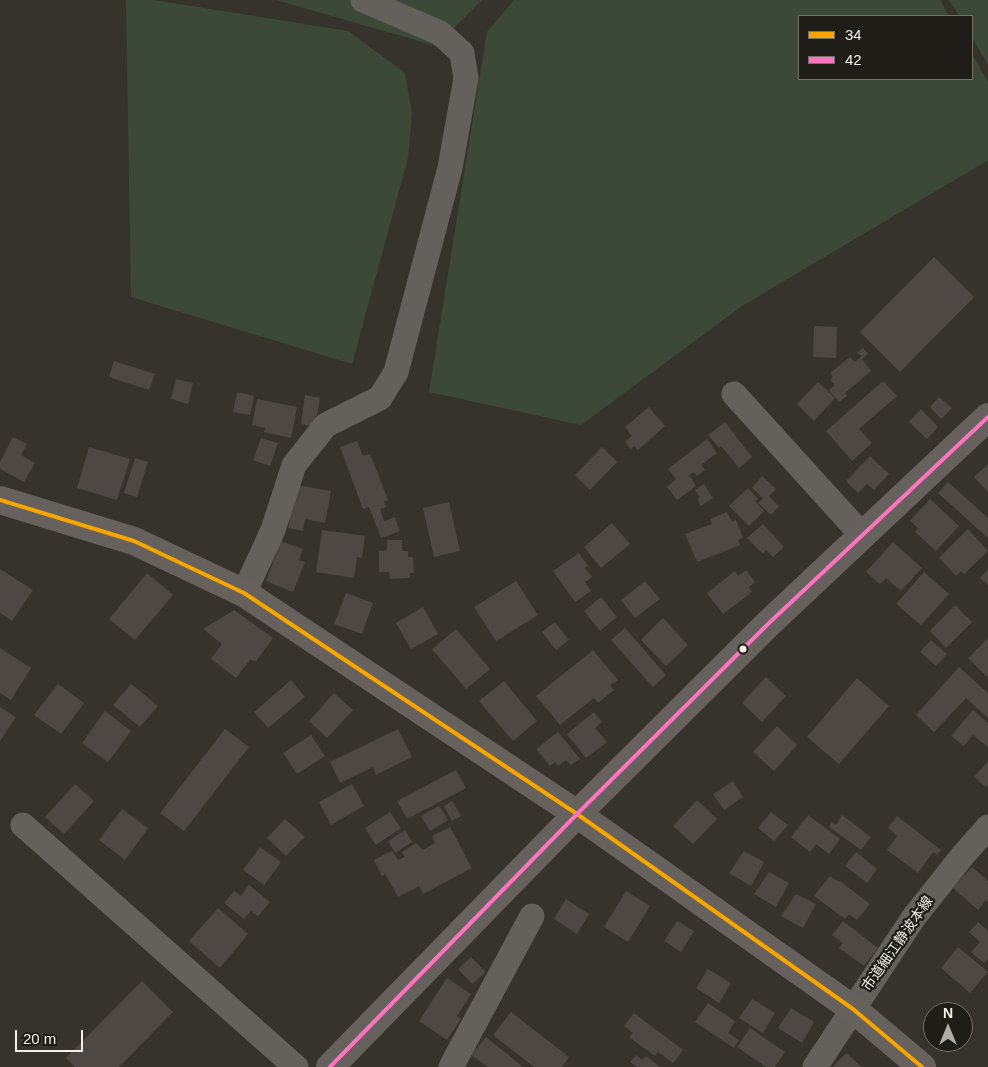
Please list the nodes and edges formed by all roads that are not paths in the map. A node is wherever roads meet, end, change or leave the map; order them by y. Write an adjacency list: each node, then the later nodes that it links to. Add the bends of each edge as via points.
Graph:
1 (363, 0): 6 (street, via 440,33 462,53 466,78 450,168 396,372 380,398 326,425 294,465 273,530)
2 (734, 394): 5 (street)
3 (988, 417): 5 (main road)
4 (0, 500): 6 (main road, via 134,541)
5 (862, 535): 7 (main road)
6 (244, 593): 7 (main road)
7 (577, 814): 11 (main road); 13 (main road)
8 (23, 825): 12 (street)
9 (988, 826): 11 (street, 市道細江静波本線, via 914,917)
10 (532, 916): 14 (street)
11 (853, 1009): 15 (street, 市道細江静波本線); 16 (main road)
12 (296, 1067)
13 (330, 1067)
14 (451, 1067)
15 (815, 1067)
16 (922, 1067)

